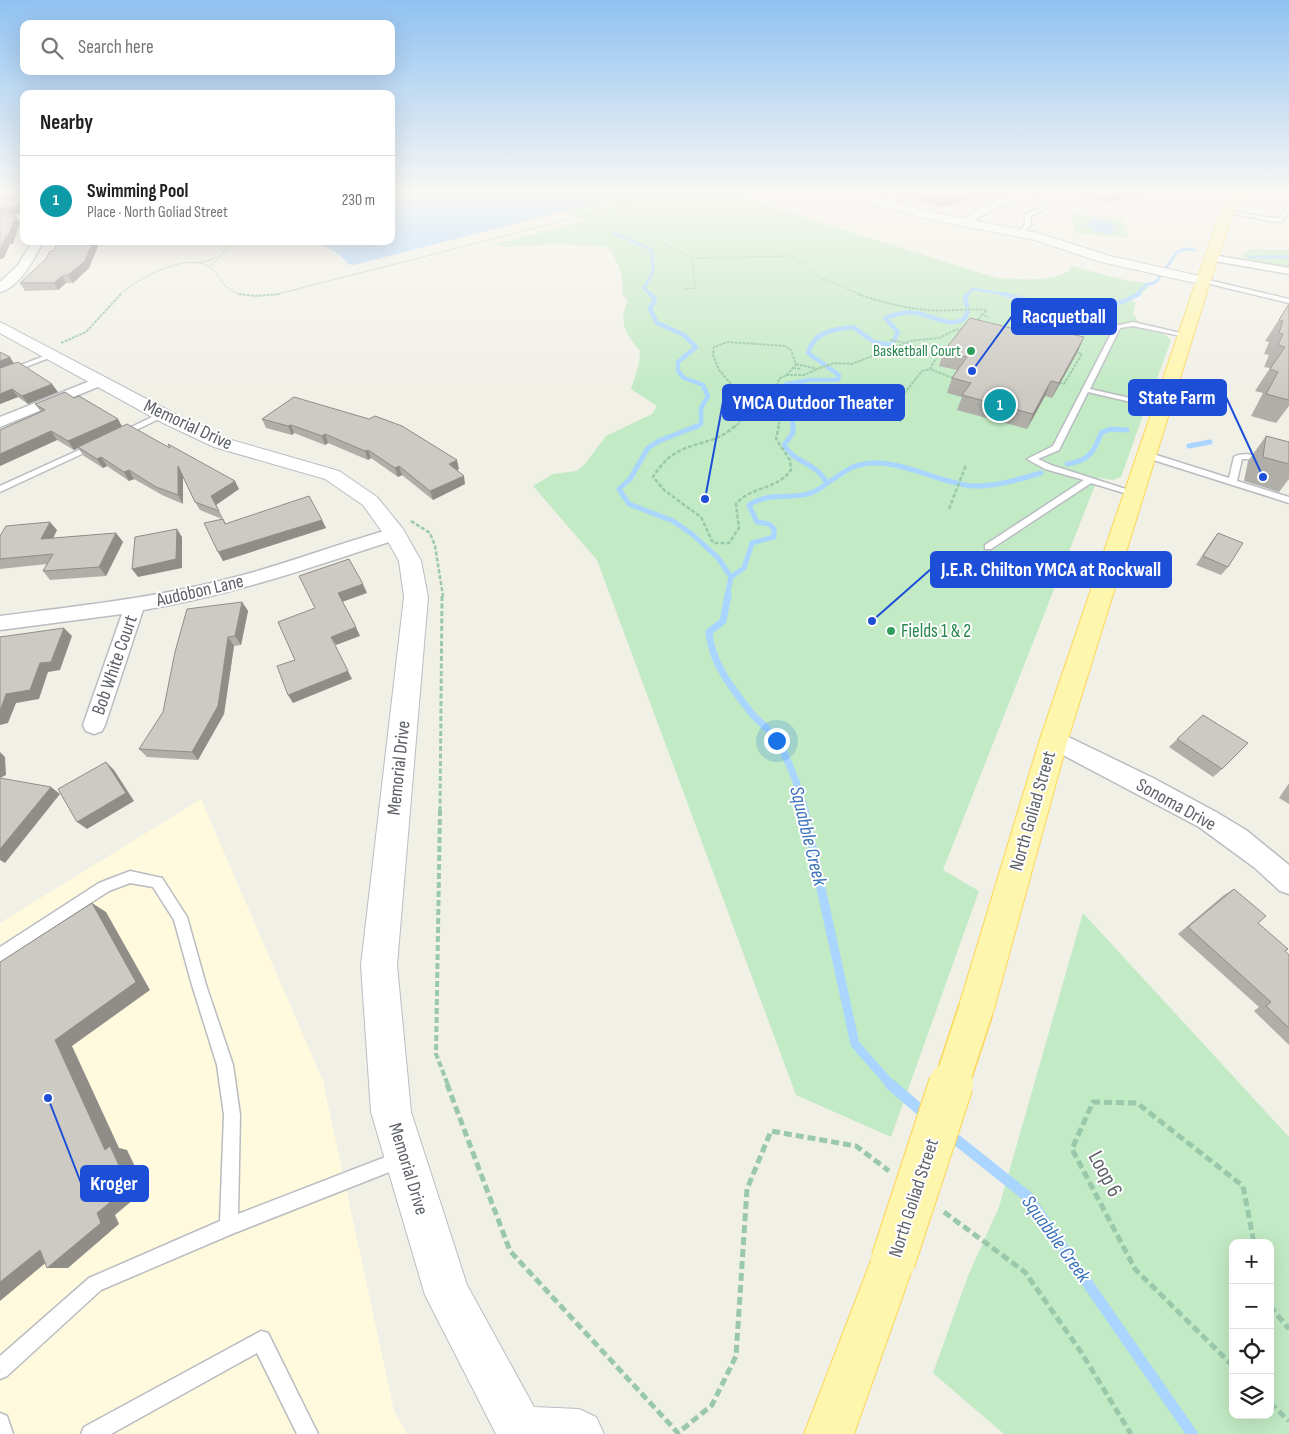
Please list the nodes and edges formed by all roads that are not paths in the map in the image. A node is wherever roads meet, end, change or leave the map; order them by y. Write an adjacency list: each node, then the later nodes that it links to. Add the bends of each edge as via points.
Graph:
1 (30, 258): 8 (street)
2 (1074, 258): 6 (street)
3 (1102, 258): 6 (street)
4 (1212, 258): 5 (street); 7 (main road, North Goliad Street)
5 (1289, 271)
6 (1146, 272): 7 (street)
7 (1203, 284): 9 (lane); 11 (main road, North Goliad Street)
8 (0, 288)
9 (1289, 301)
10 (0, 328): 12 (street, Memorial Drive)
11 (1186, 335): 15 (lane, via 1132,324 1118,326); 16 (main road, North Goliad Street)
12 (58, 350): 13 (lane); 14 (street, Memorial Drive)
13 (0, 375)
14 (100, 381): 17 (street, Memorial Drive); 18 (street)
15 (1087, 390): 16 (lane); 23 (lane, via 1056,448 1031,459)
16 (1162, 408): 21 (main road, North Goliad Street)
17 (163, 415): 19 (lane); 28 (street, Memorial Drive, via 221,443 332,475)
18 (0, 422)
19 (108, 440)
20 (99, 444): 25 (lane)
21 (1147, 455): 24 (lane); 26 (main road, North Goliad Street)
22 (1289, 467): 24 (lane, via 1238,457)
23 (1090, 480): 26 (lane); 29 (lane)
24 (1233, 481): 27 (lane, via 1242,487)
25 (0, 489)
26 (1134, 493): 33 (main road, North Goliad Street)
27 (1289, 500)
28 (401, 526): 30 (street, Audobon Lane, via 290,568 207,591); 36 (street, Memorial Drive, via 416,597 379,965 391,1112)
29 (988, 547)
30 (135, 605): 31 (street, Audobon Lane); 32 (street, Bob White Court)
31 (0, 623)
32 (94, 725)
33 (1054, 740): 34 (street, Sonoma Drive, via 1203,818 1271,864); 45 (main road, North Goliad Street, bridge, via 976,1009 894,1261)
34 (1289, 882)
35 (0, 955): 37 (lane, via 104,887 130,877 157,882 180,917 225,1065 232,1115)
36 (404, 1158): 37 (lane); 40 (street, Memorial Drive, via 448,1296)
37 (229, 1226): 38 (lane, via 95,1284)
38 (0, 1369)
39 (0, 1423): 41 (lane)
40 (522, 1433): 44 (street, Memorial Drive)
41 (3, 1434)
42 (91, 1434): 43 (lane, via 261,1340)
43 (308, 1434)
44 (579, 1434)
45 (829, 1434)

